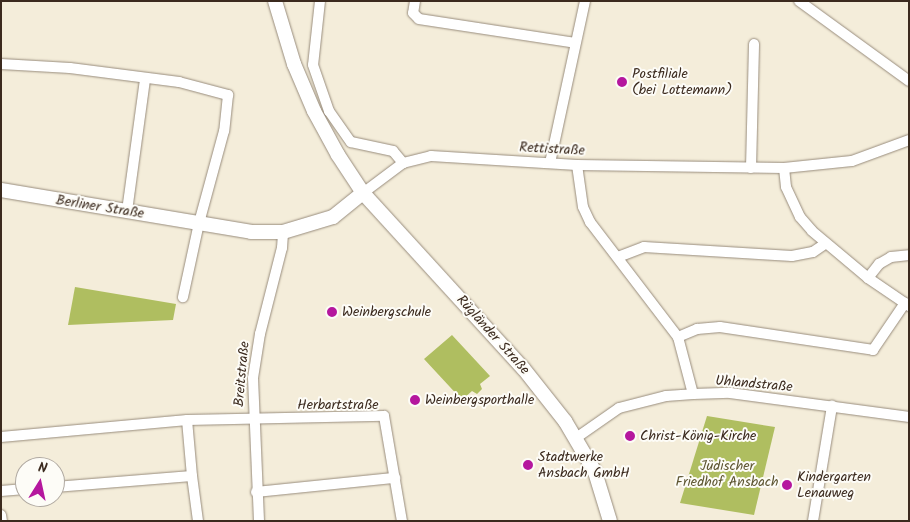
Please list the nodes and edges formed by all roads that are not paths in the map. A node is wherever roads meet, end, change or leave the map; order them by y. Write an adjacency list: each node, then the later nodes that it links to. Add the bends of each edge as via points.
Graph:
1 (275, 1): 18 (main road, Rügländer Straße, via 294,64 314,111)
2 (320, 1): 12 (street, via 313,65 329,111 351,142 393,151)
3 (415, 1): 6 (street, via 413,13 419,19)
4 (585, 1): 6 (street)
5 (799, 1): 10 (street)
6 (575, 43): 13 (street)
7 (754, 44): 15 (street)
8 (1, 64): 9 (street, via 70,68)
9 (145, 79): 19 (street); 20 (street, via 179,82 228,95 224,130)
10 (909, 81)
11 (909, 140): 16 (street, Rettistraße, via 852,161)
12 (403, 163): 13 (street, Rettistraße, via 431,156); 18 (street, Rettistraße)
13 (550, 163): 14 (street, Rettistraße)
14 (577, 165): 15 (street, Rettistraße); 24 (street, via 583,207 590,222)
15 (751, 168): 16 (street, Rettistraße)
16 (784, 168): 22 (street, via 786,187 800,216)
17 (1, 190): 19 (main road, Berliner Straße)
18 (363, 193): 21 (main road, Berliner Straße, via 332,217); 35 (main road, Rügländer Straße, via 523,368)
19 (127, 211): 20 (main road, Berliner Straße)
20 (199, 223): 21 (main road, Berliner Straße, via 251,232); 26 (street)
21 (283, 232): 33 (street, Breitstraße, via 282,248 260,334 253,378)
22 (825, 244): 24 (street, via 813,252 792,256 644,247); 25 (street)
23 (909, 255): 25 (street, via 891,257 879,264)
24 (618, 258): 28 (street)
25 (868, 278): 27 (street)
26 (183, 297)
27 (907, 304): 28 (street, via 874,350 720,327 696,329)
28 (678, 337): 29 (street)
29 (693, 394): 30 (street, Uhlandstraße, via 730,392); 35 (street, Uhlandstraße, via 657,398 619,408)
30 (832, 406): 31 (street, Uhlandstraße); 48 (street)
31 (909, 417)
32 (187, 420): 33 (street, Herbartstraße); 34 (street, Herbartstraße); 36 (street)
33 (253, 420): 37 (street, Herbartstraße, via 384,416); 41 (street, Breitstraße)
34 (1, 437)
35 (576, 438): 47 (main road, Rügländer Straße, via 595,472)
36 (192, 476): 38 (street); 44 (street)
37 (394, 478): 41 (street); 46 (street, Herbartstraße)
38 (65, 485)
39 (15, 490): 40 (street)
40 (1, 491)
41 (256, 492): 45 (street, Breitstraße)
42 (1, 515): 43 (street)
43 (2, 521)
44 (198, 521)
45 (259, 521)
46 (402, 521)
47 (610, 521)
48 (812, 521)

